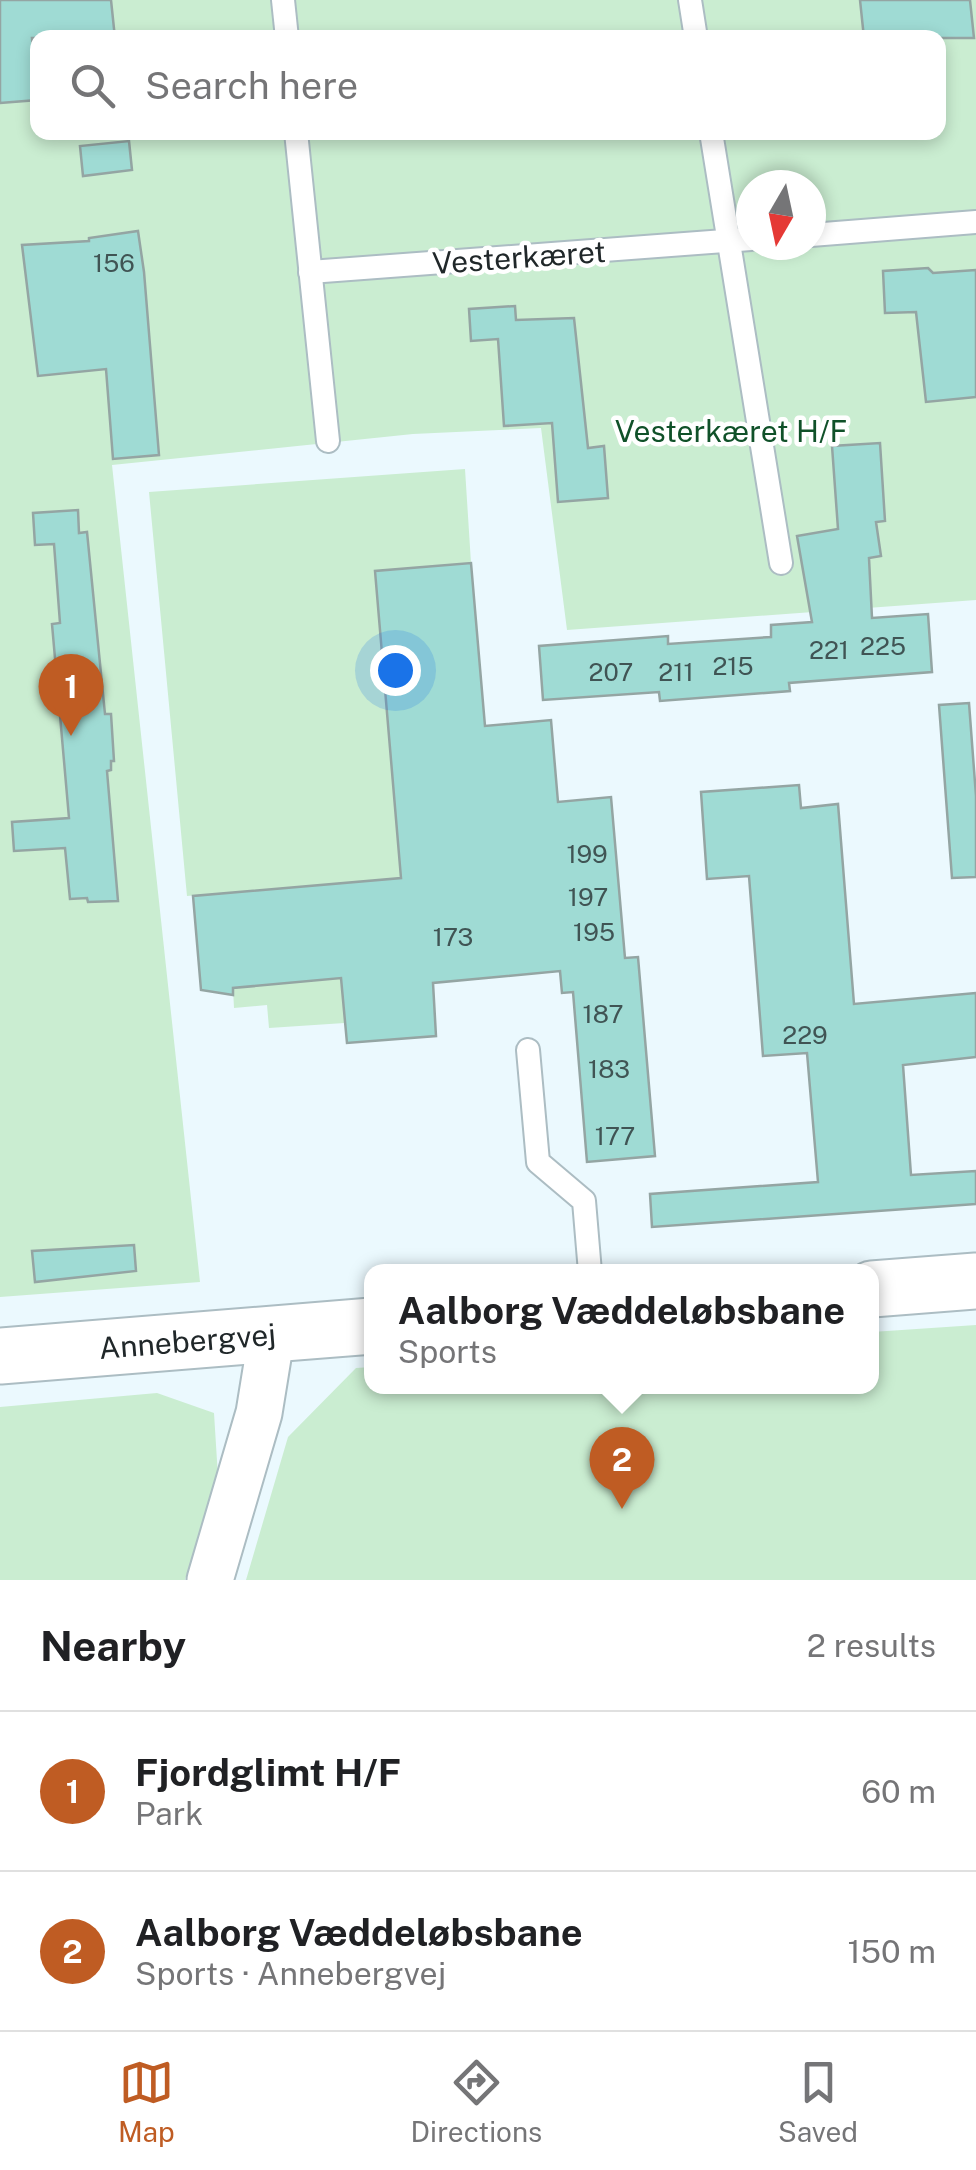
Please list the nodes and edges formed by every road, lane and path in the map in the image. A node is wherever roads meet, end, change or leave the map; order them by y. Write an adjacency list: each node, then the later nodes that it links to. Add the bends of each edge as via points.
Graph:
1 (283, 0): 3 (lane)
2 (690, 0): 4 (lane)
3 (286, 30)
4 (695, 30)
5 (297, 140): 12 (lane)
6 (713, 140): 8 (lane)
7 (976, 222): 9 (lane)
8 (736, 225)
9 (826, 233)
10 (736, 240): 12 (lane, Vesterkæret)
11 (743, 260): 14 (lane)
12 (310, 272): 13 (lane)
13 (328, 441)
14 (781, 564)
15 (528, 1050): 16 (lane, via 538,1162 584,1201)
16 (589, 1264)
17 (976, 1282): 18 (street)
18 (879, 1289)
19 (364, 1327): 20 (street, Annebergvej)
20 (272, 1333): 21 (street, Annebergvej); 22 (street, via 259,1413)
21 (0, 1356)
22 (210, 1580)

